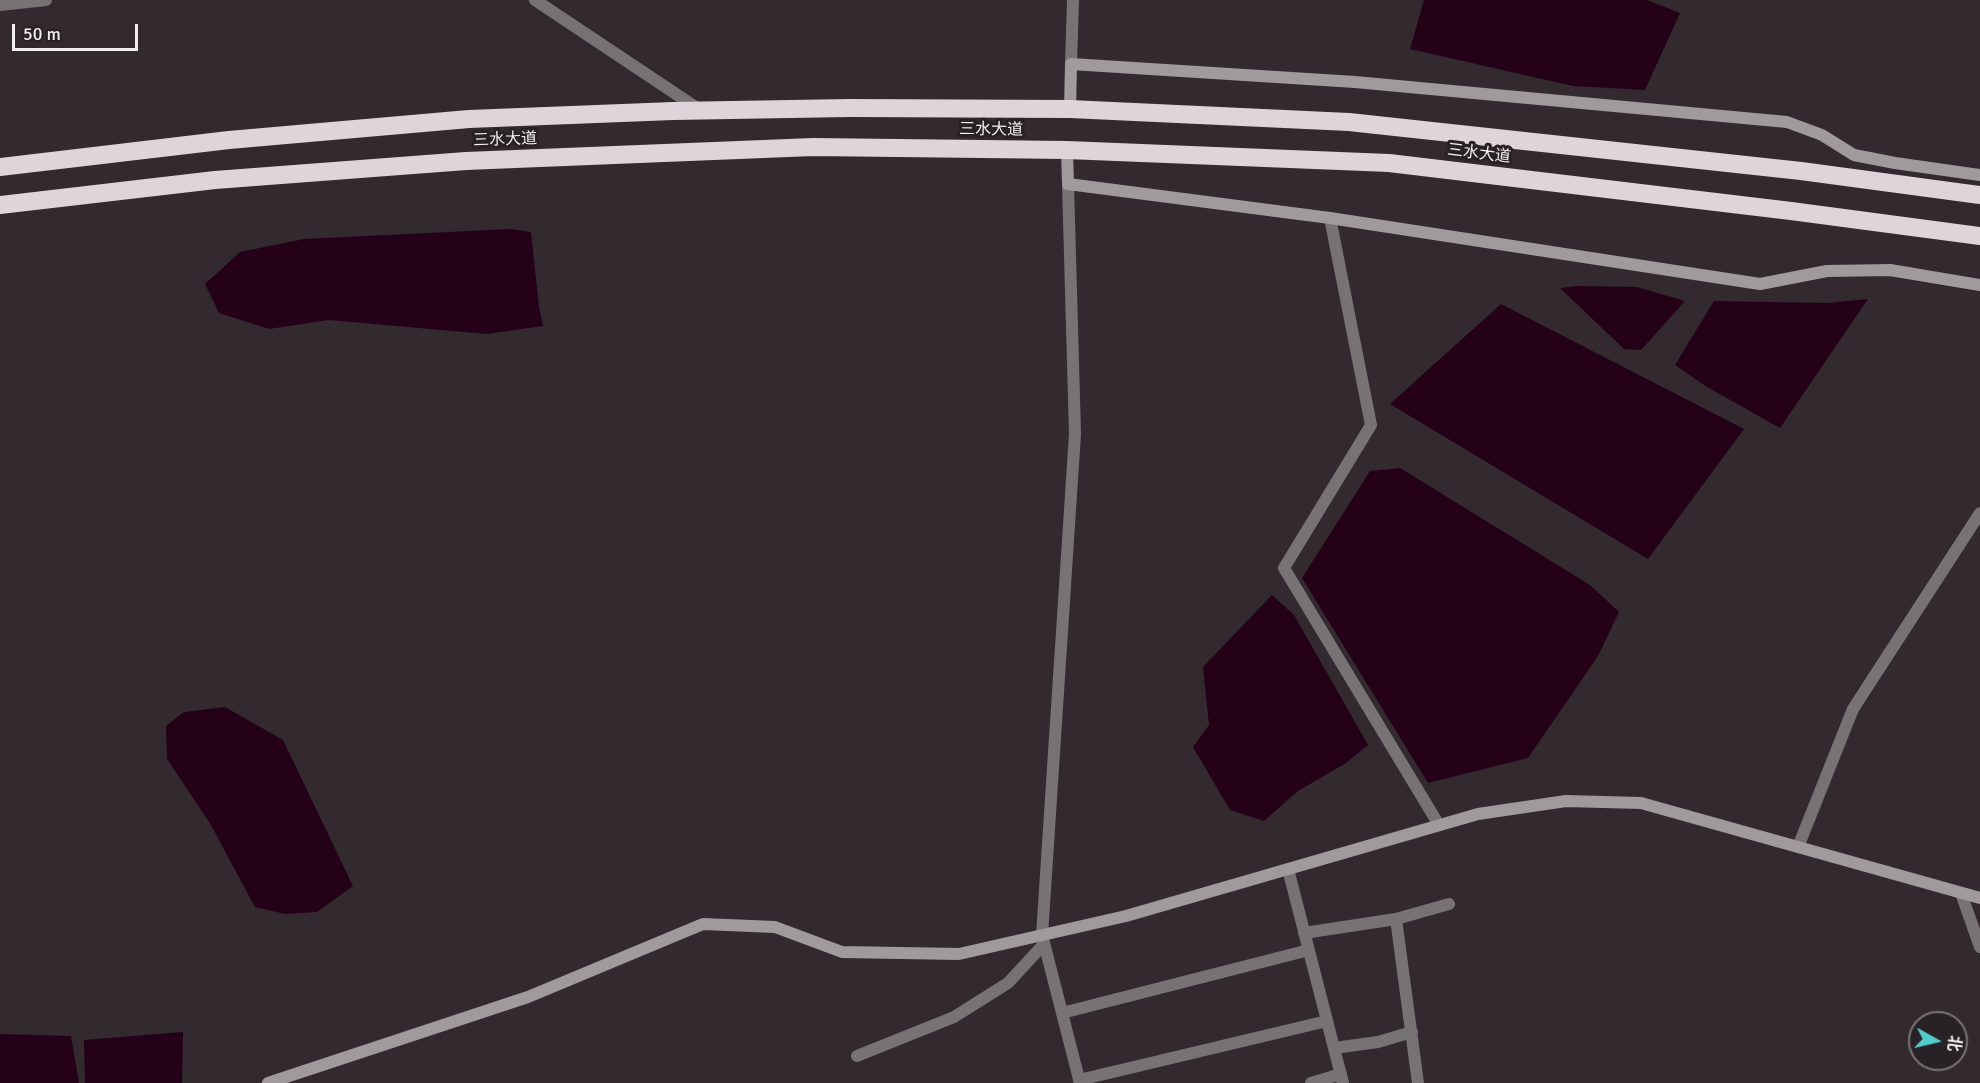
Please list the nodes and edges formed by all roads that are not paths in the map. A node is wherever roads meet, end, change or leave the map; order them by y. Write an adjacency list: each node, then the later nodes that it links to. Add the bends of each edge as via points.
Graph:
1 (46, 0): 4 (street)
2 (535, 0): 6 (street)
3 (1073, 0): 5 (street)
4 (0, 5)
5 (1071, 64): 7 (street); 10 (street, via 1355,82 1787,122 1822,135 1854,155)
6 (701, 110): 7 (highway, 三水大道); 9 (highway, 三水大道, via 469,119 229,140)
7 (1070, 110): 12 (highway, 三水大道, via 1349,122 1801,171)
8 (1067, 150): 11 (street); 13 (highway, 三水大道, via 813,147 466,161 215,180); 15 (highway, 三水大道, via 1389,163)
9 (0, 167)
10 (1980, 175)
11 (1068, 184): 14 (street); 26 (street, via 1075,434)
12 (1980, 195)
13 (0, 205)
14 (1330, 218): 16 (street, via 1760,284 1827,271 1890,270); 18 (street, via 1371,425 1284,567)
15 (1980, 236)
16 (1980, 285)
17 (1980, 513): 19 (street, via 1853,709)
18 (1439, 825): 19 (street, via 1478,814 1566,801 1641,803); 20 (street)
19 (1798, 847): 21 (street)
20 (1288, 869): 25 (street); 26 (street)
21 (1962, 893): 22 (street); 27 (street)
22 (1980, 898)
23 (1449, 904): 24 (street)
24 (1396, 919): 25 (street); 31 (street)
25 (1304, 933): 28 (street)
26 (1043, 939): 29 (street); 33 (street, via 1008,983 954,1017); 36 (street, via 959,954 842,952 775,927 703,924 528,997)
27 (1980, 947)
28 (1309, 950): 29 (street); 30 (street)
29 (1062, 1013): 35 (street)
30 (1327, 1021): 32 (street); 35 (street)
31 (1412, 1032): 32 (street); 38 (street)
32 (1334, 1048): 34 (street)
33 (856, 1056)
34 (1342, 1079): 37 (street)
35 (1079, 1082)
36 (268, 1083)
37 (1311, 1083)
38 (1418, 1083)

